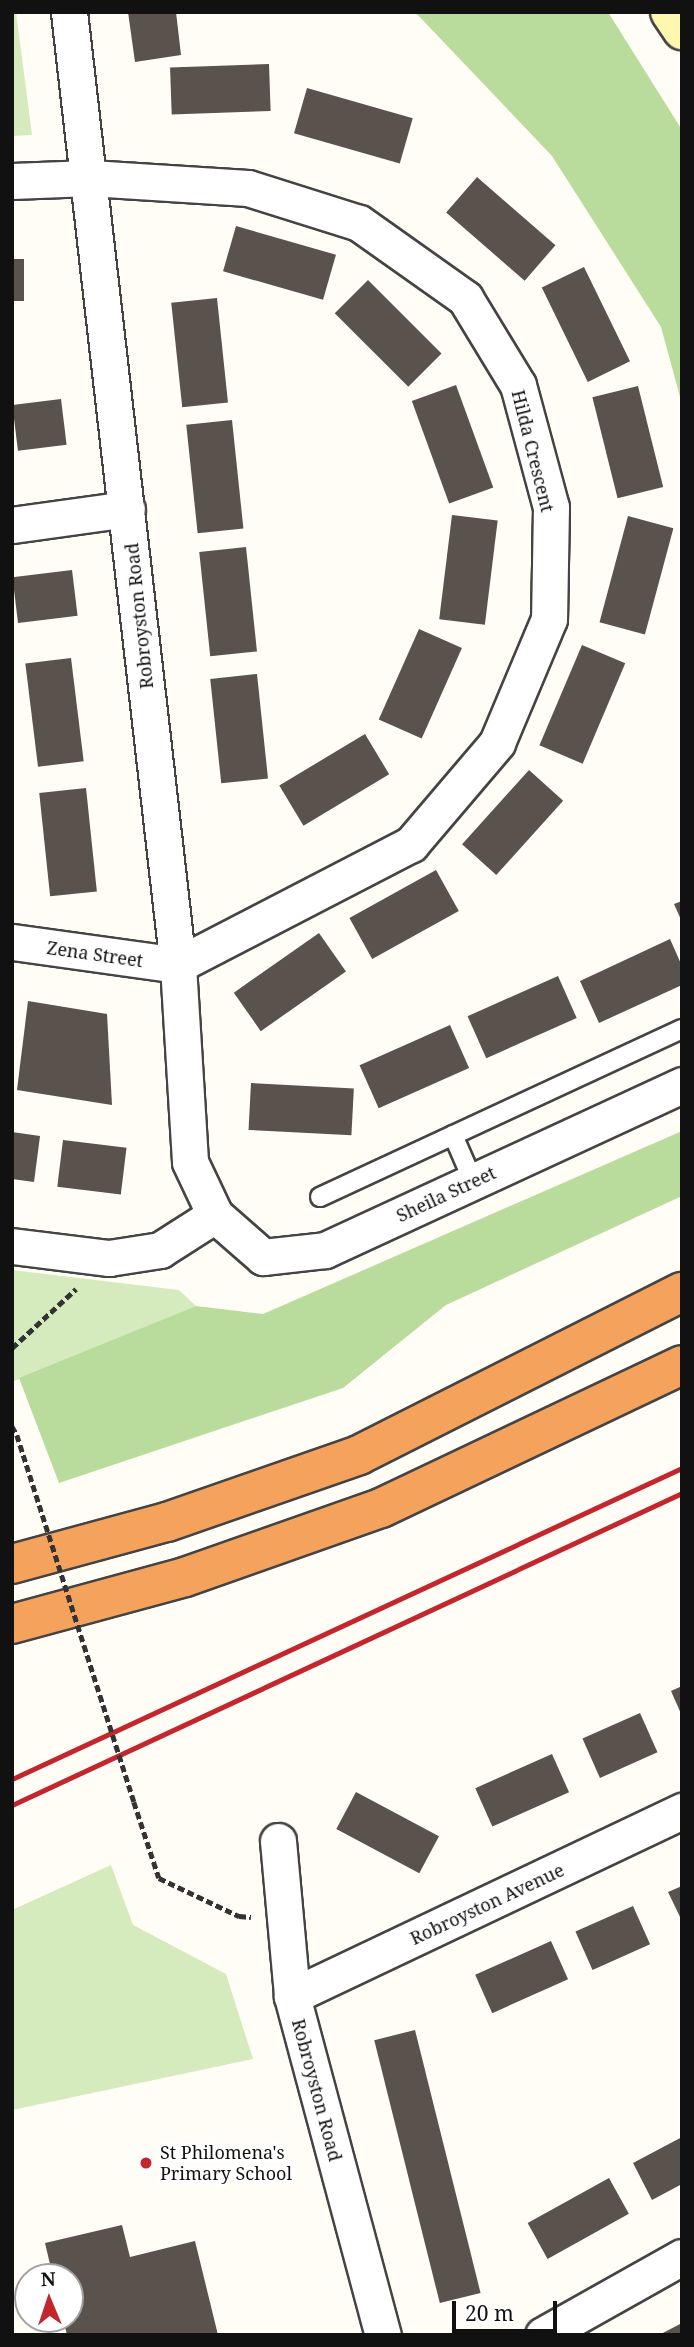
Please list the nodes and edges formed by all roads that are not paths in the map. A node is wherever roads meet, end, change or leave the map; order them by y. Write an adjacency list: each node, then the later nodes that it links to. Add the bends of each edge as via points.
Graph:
1 (69, 12): 4 (street, Robroyston Road)
2 (670, 12): 3 (main road)
3 (682, 30)
4 (90, 178): 5 (street, Hilda Crescent); 6 (street, Robroyston Road); 9 (street, Hilda Crescent, via 248,188 359,223 465,298 518,385 551,507 549,619 497,743 411,844)
5 (12, 181)
6 (127, 509): 7 (street); 9 (street, Robroyston Road)
7 (12, 525)
8 (12, 942): 9 (street, Zena Street)
9 (178, 965): 15 (street, Robroyston Road, via 190,1162)
10 (682, 1029): 12 (lane)
11 (682, 1085): 13 (street, Sheila Street)
12 (453, 1135): 13 (lane); 14 (lane)
13 (473, 1181): 15 (street, Sheila Street, via 325,1251 263,1257)
14 (320, 1197)
15 (215, 1215): 16 (street, via 160,1250 109,1258)
16 (12, 1246)
17 (682, 1292): 19 (highway, via 359,1455 167,1522)
18 (682, 1365): 20 (highway, via 381,1508 185,1577)
19 (12, 1564)
20 (12, 1624)
21 (682, 1811): 23 (street, Robroyston Avenue)
22 (278, 1841): 23 (street, Robroyston Road)
23 (292, 1996): 25 (street, Robroyston Road)
24 (682, 2258): 26 (street)
25 (383, 2335)
26 (543, 2335)

